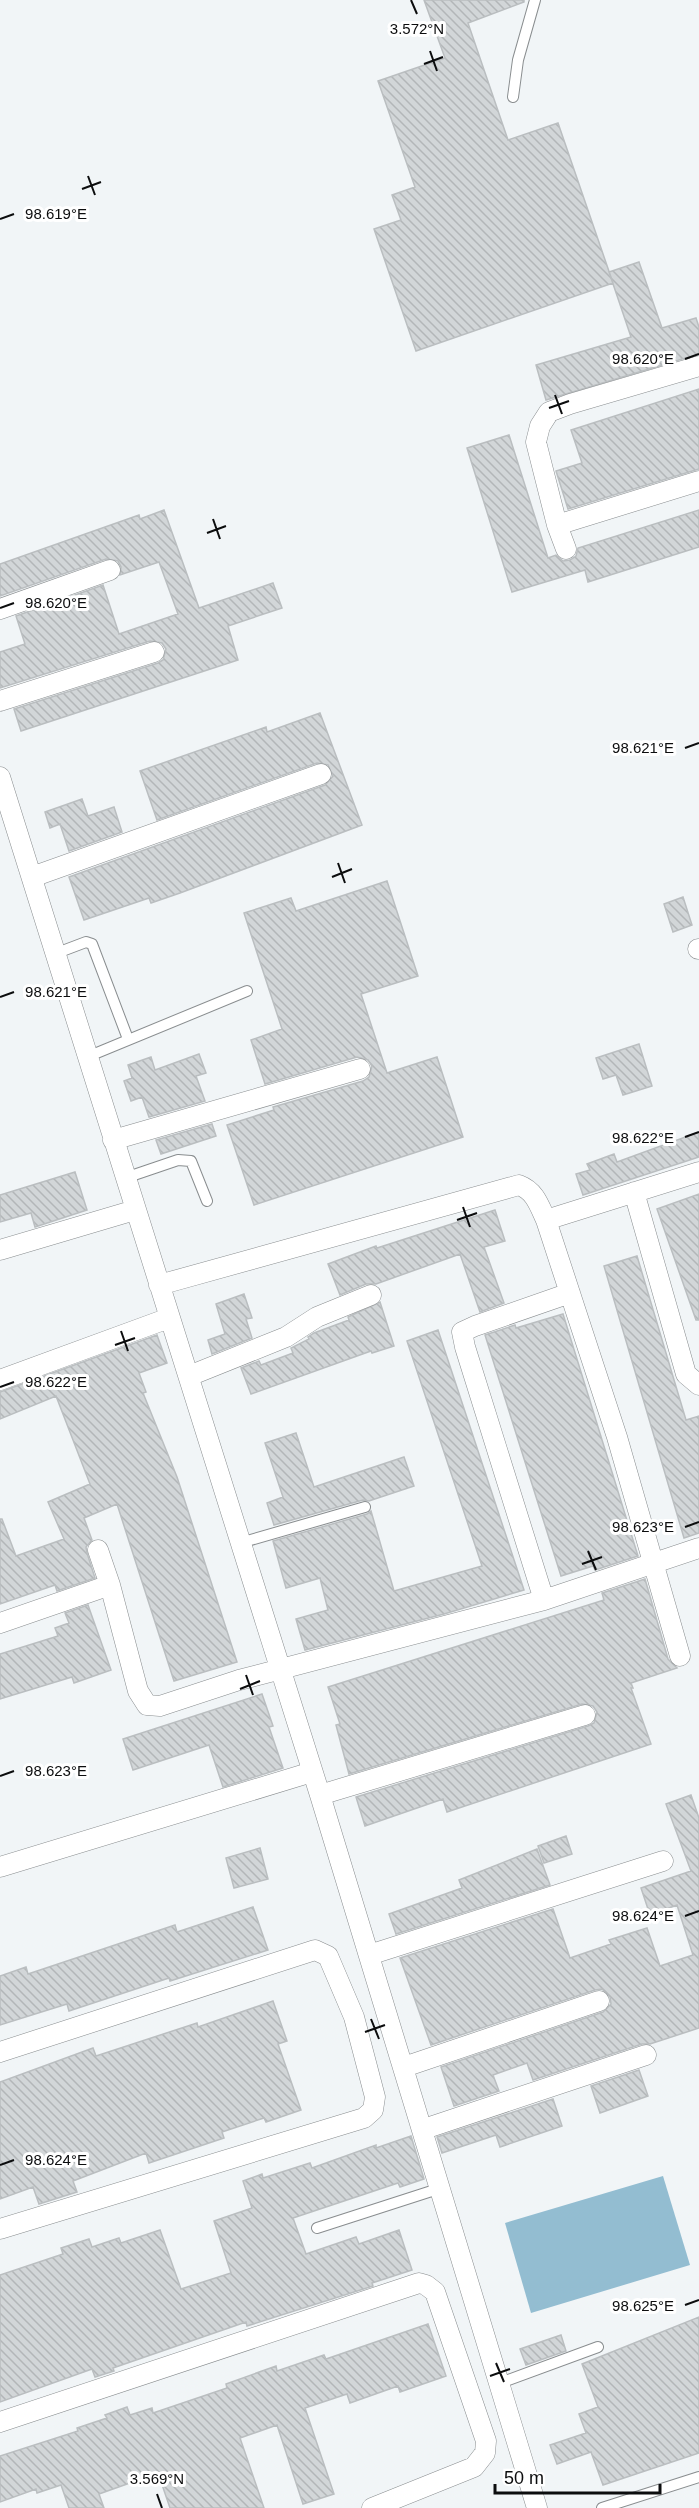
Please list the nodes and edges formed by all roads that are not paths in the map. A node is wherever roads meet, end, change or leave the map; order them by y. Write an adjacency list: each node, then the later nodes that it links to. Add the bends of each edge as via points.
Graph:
1 (536, 0): 2 (lane, via 518,60)
2 (513, 97)
3 (699, 366): 5 (street, via 549,412 536,442)
4 (699, 481): 5 (street)
5 (557, 525): 6 (street)
6 (566, 549)
7 (110, 570): 8 (street)
8 (0, 609)
9 (153, 652): 10 (street)
10 (0, 701)
11 (321, 774): 13 (street)
12 (0, 777): 13 (street)
13 (32, 877): 14 (street)
14 (57, 953): 16 (lane, via 86,942 92,944); 17 (street)
15 (247, 991): 16 (lane)
16 (128, 1039): 17 (lane)
17 (87, 1057): 19 (street)
18 (360, 1069): 19 (street)
19 (113, 1140): 21 (street)
20 (699, 1172): 22 (street)
21 (124, 1178): 23 (lane, via 186,1159 191,1161); 24 (street)
22 (634, 1192): 25 (street); 33 (street, via 686,1374)
23 (207, 1201)
24 (135, 1210): 26 (street); 27 (street)
25 (546, 1220): 27 (street, via 535,1196 519,1185); 28 (street)
26 (0, 1250)
27 (159, 1285): 30 (street)
28 (570, 1293): 38 (street); 40 (street, via 462,1332)
29 (371, 1295): 31 (street, via 317,1317 286,1337)
30 (169, 1318): 31 (street); 32 (street)
31 (189, 1376): 35 (street)
32 (0, 1380)
33 (699, 1385)
34 (365, 1507): 35 (lane)
35 (240, 1543): 43 (street)
36 (699, 1548): 38 (street)
37 (98, 1550): 39 (street)
38 (653, 1563): 40 (street); 42 (street)
39 (110, 1585): 41 (street); 43 (street, via 138,1691 147,1705 159,1706)
40 (544, 1600): 43 (street)
41 (0, 1623)
42 (680, 1656)
43 (279, 1669): 45 (street)
44 (585, 1715): 46 (street)
45 (312, 1772): 46 (street); 48 (street)
46 (320, 1795): 49 (street)
47 (663, 1861): 49 (street)
48 (0, 1867)
49 (369, 1955): 53 (street)
50 (598, 2001): 53 (street)
51 (0, 2052): 57 (street, via 315,1950 328,1956 354,2017 375,2097 373,2110 364,2118)
52 (646, 2055): 54 (street)
53 (404, 2067): 54 (street)
54 (424, 2129): 55 (street)
55 (441, 2188): 56 (lane); 59 (street)
56 (317, 2228)
57 (0, 2229)
58 (598, 2348): 59 (lane)
59 (500, 2383): 63 (street)
60 (0, 2422): 62 (street, via 419,2283 435,2292 486,2441 485,2453 474,2467)
61 (699, 2477): 64 (lane)
62 (372, 2508)
63 (537, 2508)
64 (602, 2508)

